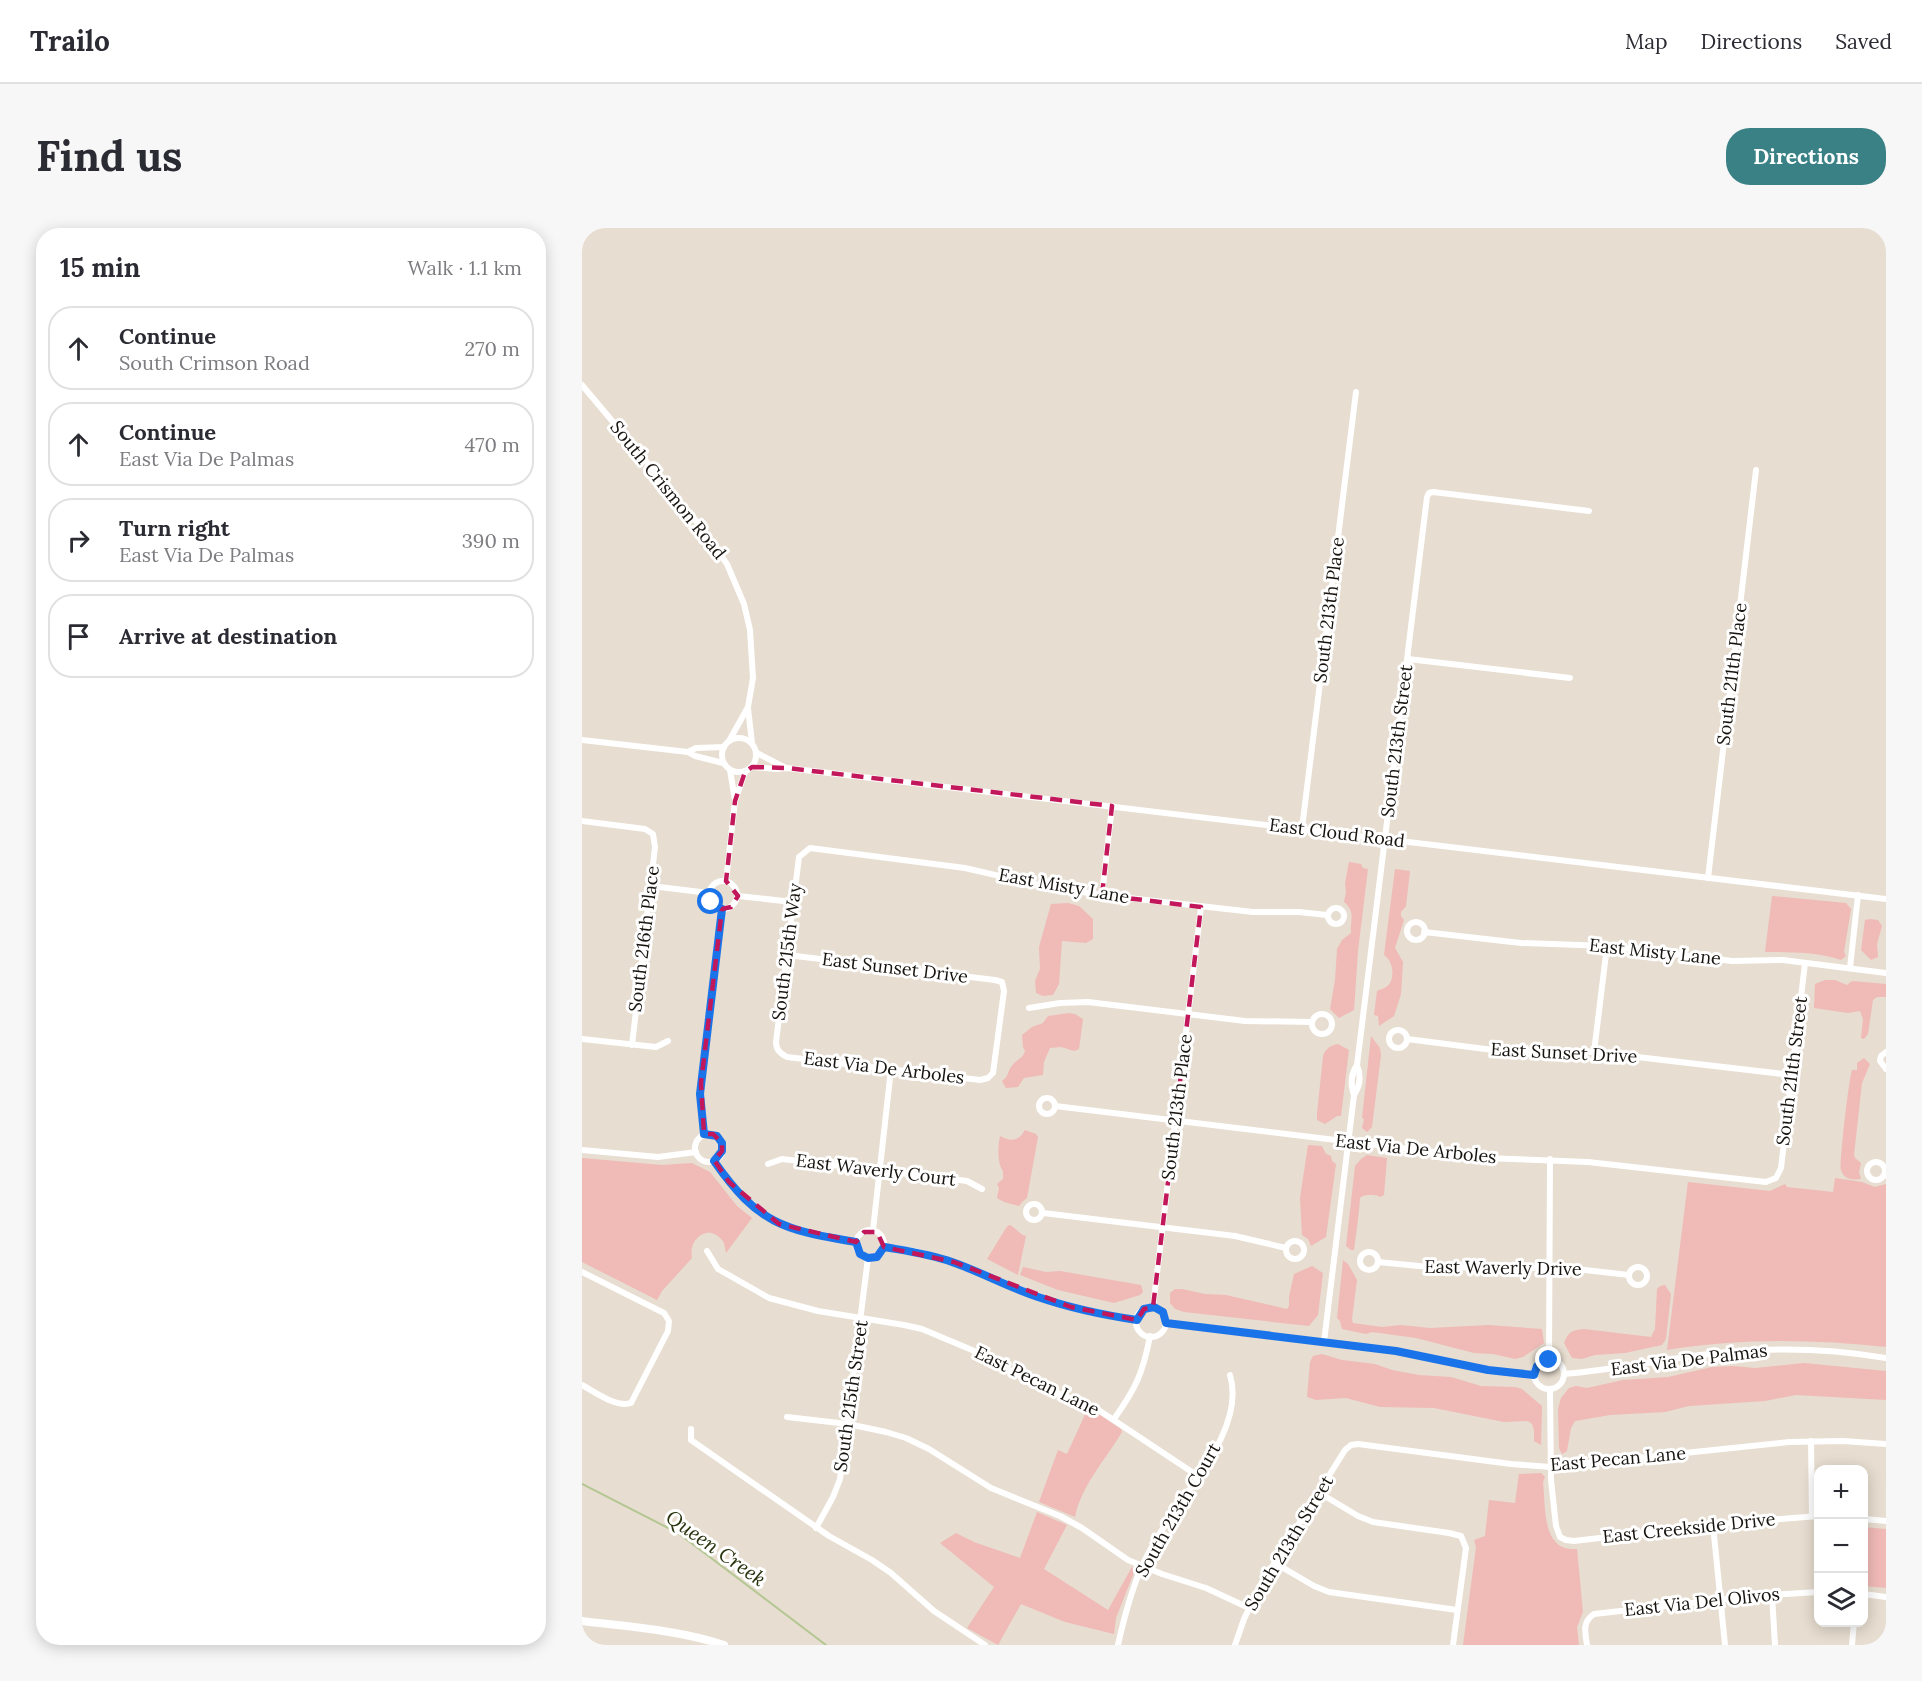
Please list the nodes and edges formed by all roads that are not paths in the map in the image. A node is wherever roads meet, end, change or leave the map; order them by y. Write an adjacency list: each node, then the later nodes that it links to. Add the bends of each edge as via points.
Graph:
1 (582, 385): 7 (street, South Crismon Road, via 728,564 750,630 753,678)
2 (1356, 392): 22 (street, South 213th Place)
3 (1756, 470): 25 (street, South 211th Place)
4 (1589, 511): 5 (street, South 213th Street, via 1429,493)
5 (1408, 659): 6 (street); 23 (street, South 213th Street)
6 (1570, 678)
7 (748, 707): 9 (street, South Crismon Road); 10 (street, South Crismon Road)
8 (582, 740): 12 (street)
9 (729, 741): 10 (street, via 743,738); 11 (street)
10 (752, 743): 13 (street)
11 (723, 747): 12 (street); 14 (street)
12 (688, 752): 14 (street)
13 (757, 753): 15 (street); 16 (street, East Cloud Road)
14 (723, 763): 17 (street)
15 (753, 767): 16 (street, East Cloud Road); 18 (street)
16 (787, 768): 20 (street, East Cloud Road)
17 (729, 770): 18 (street); 19 (street)
18 (745, 772): 19 (street)
19 (735, 801): 26 (street)
20 (1112, 806): 22 (street, East Cloud Road); 29 (street)
21 (582, 821): 27 (street, South 216th Place, via 645,829 653,834)
22 (1302, 828): 23 (street, East Cloud Road)
23 (1384, 839): 25 (street, East Cloud Road); 60 (street, South 213th Street, via 1357,1065 1352,1072 1354,1095)
24 (803, 852): 29 (street, East Misty Lane, via 810,848 928,862); 33 (street, South 215th Way)
25 (1708, 878): 30 (street, East Cloud Road)
26 (726, 881): 28 (street, via 717,882); 31 (street, via 736,888)
27 (651, 886): 28 (street); 49 (street, South 216th Place)
28 (709, 892): 35 (street, via 711,902)
29 (1102, 895): 34 (street, East Misty Lane)
30 (1858, 895): 32 (street, East Cloud Road); 41 (street)
31 (738, 896): 33 (street); 35 (street, via 731,907)
32 (1886, 899)
33 (793, 902): 39 (street, South 215th Way)
34 (1201, 907): 36 (street, East Misty Lane); 44 (street, South 213th Place)
35 (722, 909): 59 (street, via 700,1094)
36 (1328, 915)
37 (1424, 932): 38 (street, East Misty Lane, via 1521,943)
38 (1607, 946): 40 (street, East Misty Lane, via 1732,961 1771,959); 50 (street)
39 (787, 955): 52 (street, South 215th Way, via 776,1042); 56 (street, East Sunset Drive, via 1002,982 993,1073)
40 (1805, 963): 41 (street, East Misty Lane); 55 (street, South 211th Street)
41 (1850, 968): 42 (street, East Misty Lane)
42 (1886, 973)
43 (1029, 1008): 44 (street, via 1088,1002)
44 (1187, 1014): 45 (street, via 1245,1021); 58 (street, South 213th Place)
45 (1312, 1022)
46 (582, 1039): 49 (street)
47 (1407, 1039): 50 (street, East Sunset Drive, via 1501,1051)
48 (668, 1041): 49 (street, via 656,1047)
49 (632, 1045)
50 (1594, 1052): 55 (street, East Sunset Drive)
51 (1886, 1052): 54 (street, via 1880,1061)
52 (781, 1053): 53 (street, East Via De Arboles, via 787,1057)
53 (891, 1069): 56 (street, East Via De Arboles); 66 (street)
54 (1886, 1069)
55 (1792, 1075): 67 (street, South 211th Street, via 1781,1168)
56 (988, 1078)
57 (1055, 1107): 58 (street, East Via De Arboles)
58 (1174, 1120): 60 (street, East Via De Arboles); 70 (street, South 213th Place)
59 (704, 1134): 62 (street, via 697,1140); 64 (street, via 717,1136 722,1143 722,1151)
60 (1348, 1142): 63 (street, East Via De Arboles, via 1492,1159); 86 (street, South 213th Street)
61 (582, 1150): 62 (street, via 658,1157)
62 (696, 1152): 64 (street, via 701,1159)
63 (1550, 1159): 67 (street, East Via De Arboles, via 1766,1182); 78 (street)
64 (714, 1161): 72 (street, via 744,1200 779,1224)
65 (768, 1164): 66 (street, East Waverly Court, via 782,1159)
66 (879, 1170): 68 (street, East Waverly Court, via 967,1181); 71 (street)
67 (1776, 1179)
68 (982, 1189)
69 (1042, 1213): 70 (street)
70 (1163, 1227): 74 (street, via 1243,1237); 81 (street, South 213th Place)
71 (873, 1230): 72 (street, via 860,1234); 73 (street, via 883,1238)
72 (856, 1242): 76 (street, via 860,1254)
73 (884, 1247): 76 (street, via 877,1257); 83 (street, via 954,1262 1071,1307)
74 (1286, 1248)
75 (707, 1251): 82 (street, East Pecan Lane, via 718,1269 769,1298)
76 (868, 1258): 82 (street, South 215th Street)
77 (1378, 1262): 78 (street, East Waverly Drive, via 1429,1267)
78 (1550, 1267): 80 (street, East Waverly Drive); 88 (street)
79 (582, 1272): 92 (street, via 664,1313 669,1321 668,1331 631,1403 624,1405)
80 (1629, 1275)
81 (1154, 1307): 83 (street, via 1144,1309); 84 (street, via 1163,1312)
82 (862, 1317): 95 (street, East Pecan Lane, via 904,1324 949,1340); 96 (street, South 215th Street)
83 (1137, 1320): 85 (street, via 1142,1332)
84 (1166, 1323): 85 (street, via 1159,1334); 86 (street)
85 (1150, 1336): 95 (street, via 1140,1377)
86 (1324, 1342): 91 (street)
87 (1886, 1358): 89 (street, East Via De Palmas, via 1826,1351 1744,1352)
88 (1549, 1360): 89 (street, via 1560,1364); 91 (street, via 1537,1366)
89 (1564, 1374): 93 (street, via 1561,1383)
90 (1230, 1375): 102 (street, South 213th Court, via 1234,1395 1231,1409 1216,1448)
91 (1534, 1375): 93 (street, via 1540,1386)
92 (582, 1386)
93 (1550, 1389): 101 (street)
94 (787, 1418): 96 (street)
95 (1114, 1419): 102 (street, East Pecan Lane)
96 (848, 1424): 109 (street, South 215th Street, via 840,1479); 111 (street, via 886,1431 914,1442 991,1488 1060,1516)
97 (691, 1429): 109 (street, via 691,1440)
98 (1811, 1441): 99 (street, East Pecan Lane); 101 (street, East Pecan Lane); 104 (street)
99 (1886, 1444)
100 (1351, 1445): 101 (street, East Pecan Lane); 103 (street, South 213th Street)
101 (1551, 1467): 108 (street, East Creekside Drive, via 1556,1526 1560,1537 1566,1540)
102 (1198, 1476): 111 (street, South 213th Court)
103 (1318, 1492): 110 (street, South 213th Street); 118 (street, via 1373,1522 1461,1536 1466,1548)
104 (1814, 1497)
105 (1814, 1516): 108 (street, East Creekside Drive)
106 (1868, 1519): 107 (street)
107 (1886, 1521)
108 (1713, 1525): 116 (street)
109 (816, 1527): 122 (street, via 891,1573 949,1623)
110 (1275, 1563): 117 (street, South 213th Street); 118 (street, via 1329,1592)
111 (1142, 1566): 117 (street, via 1206,1587); 123 (street, South 213th Court)
112 (1814, 1592): 113 (street, East Via Del Olivos)
113 (1772, 1595): 116 (street, East Via Del Olivos); 128 (street)
114 (1868, 1595): 115 (street)
115 (1886, 1597)
116 (1720, 1600): 126 (street, East Via Del Olivos, via 1601,1613 1588,1618 1584,1627); 127 (street)
117 (1249, 1608): 124 (street, South 213th Street)
118 (1458, 1610): 125 (street)
119 (582, 1621): 121 (street, via 673,1632)
120 (1854, 1627): 129 (street)
121 (724, 1645)
122 (985, 1645)
123 (1118, 1645)
124 (1235, 1645)
125 (1453, 1645)
126 (1587, 1645)
127 (1725, 1645)
128 (1775, 1645)
129 (1852, 1645)

